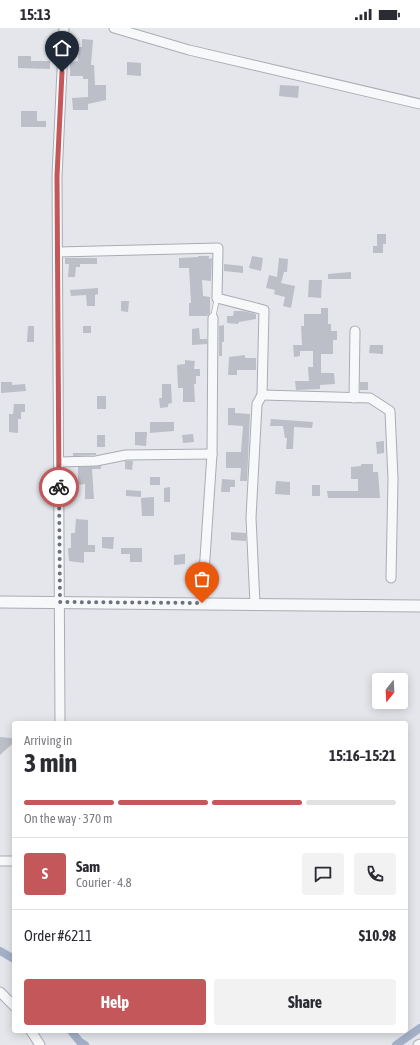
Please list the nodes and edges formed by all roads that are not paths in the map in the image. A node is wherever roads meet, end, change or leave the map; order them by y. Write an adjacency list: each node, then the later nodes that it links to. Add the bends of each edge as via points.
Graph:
1 (64, 28): 4 (street, via 57,176)
2 (114, 28): 3 (street, via 189,50)
3 (420, 104)
4 (58, 252): 5 (street, via 218,248); 11 (street)
5 (217, 298): 6 (lane); 8 (street, via 264,310)
6 (213, 318): 10 (street)
7 (355, 331): 9 (street)
8 (262, 395): 9 (street); 16 (street, via 257,404 251,518)
9 (354, 398): 12 (street, via 370,398 390,411 393,479)
10 (212, 454): 11 (street, via 126,455 96,461); 15 (street)
11 (59, 462): 14 (street)
12 (391, 578)
13 (0, 602): 14 (street)
14 (60, 602): 15 (street); 18 (street)
15 (202, 603): 16 (street)
16 (255, 604): 17 (street)
17 (420, 606)
18 (60, 721)
19 (0, 860): 20 (street)
20 (12, 861)
21 (0, 992): 22 (street)
22 (12, 1004)
23 (32, 1033): 24 (street)
24 (40, 1045)

